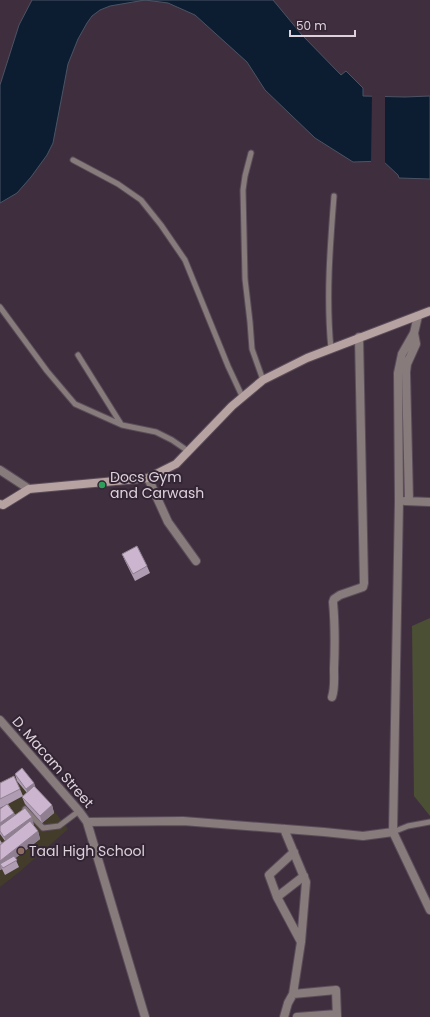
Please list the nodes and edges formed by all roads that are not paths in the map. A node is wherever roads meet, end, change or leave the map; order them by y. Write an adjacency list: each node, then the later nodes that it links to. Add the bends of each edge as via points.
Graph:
1 (251, 153): 11 (lane, via 243,190 244,279 252,349)
2 (73, 160): 12 (lane, via 118,184 140,200 161,226 185,260)
3 (334, 196): 9 (lane, via 330,250)
4 (0, 307): 13 (lane, via 75,404)
5 (430, 311): 6 (main road)
6 (418, 316): 7 (street); 8 (main road)
7 (414, 333): 18 (street, via 402,354 398,373); 19 (street, via 416,344 406,364)
8 (359, 337): 9 (main road); 23 (street, via 364,583 363,587 334,599)
9 (331, 349): 11 (main road)
10 (78, 355): 13 (lane)
11 (263, 380): 12 (main road)
12 (242, 396): 14 (main road)
13 (122, 425): 14 (lane, via 156,432)
14 (188, 451): 16 (main road, via 176,464)
15 (0, 470): 17 (street)
16 (148, 478): 17 (main road); 22 (street, via 168,522)
17 (29, 489): 21 (main road, via 3,505)
18 (399, 501): 19 (street); 30 (street)
19 (408, 501): 20 (street)
20 (430, 502)
21 (0, 504)
22 (196, 562)
23 (332, 697)
24 (0, 720): 26 (street, D. Macam Street)
25 (25, 809): 26 (lane, via 44,828 59,826)
26 (79, 811): 27 (street, D. Macam Street)
27 (87, 822): 29 (street, via 183,822); 38 (street, D. Macam Street)
28 (430, 822): 30 (lane, via 408,826)
29 (284, 829): 30 (street, via 362,836); 31 (street)
30 (394, 832): 34 (street)
31 (294, 852): 32 (street); 33 (street, via 268,876)
32 (304, 876): 33 (street); 35 (street, via 306,882)
33 (277, 897): 35 (street)
34 (430, 910)
35 (301, 942): 36 (street)
36 (294, 994): 37 (street, via 336,990); 39 (street)
37 (337, 1016): 40 (street)
38 (145, 1017)
39 (284, 1017)
40 (297, 1017)

